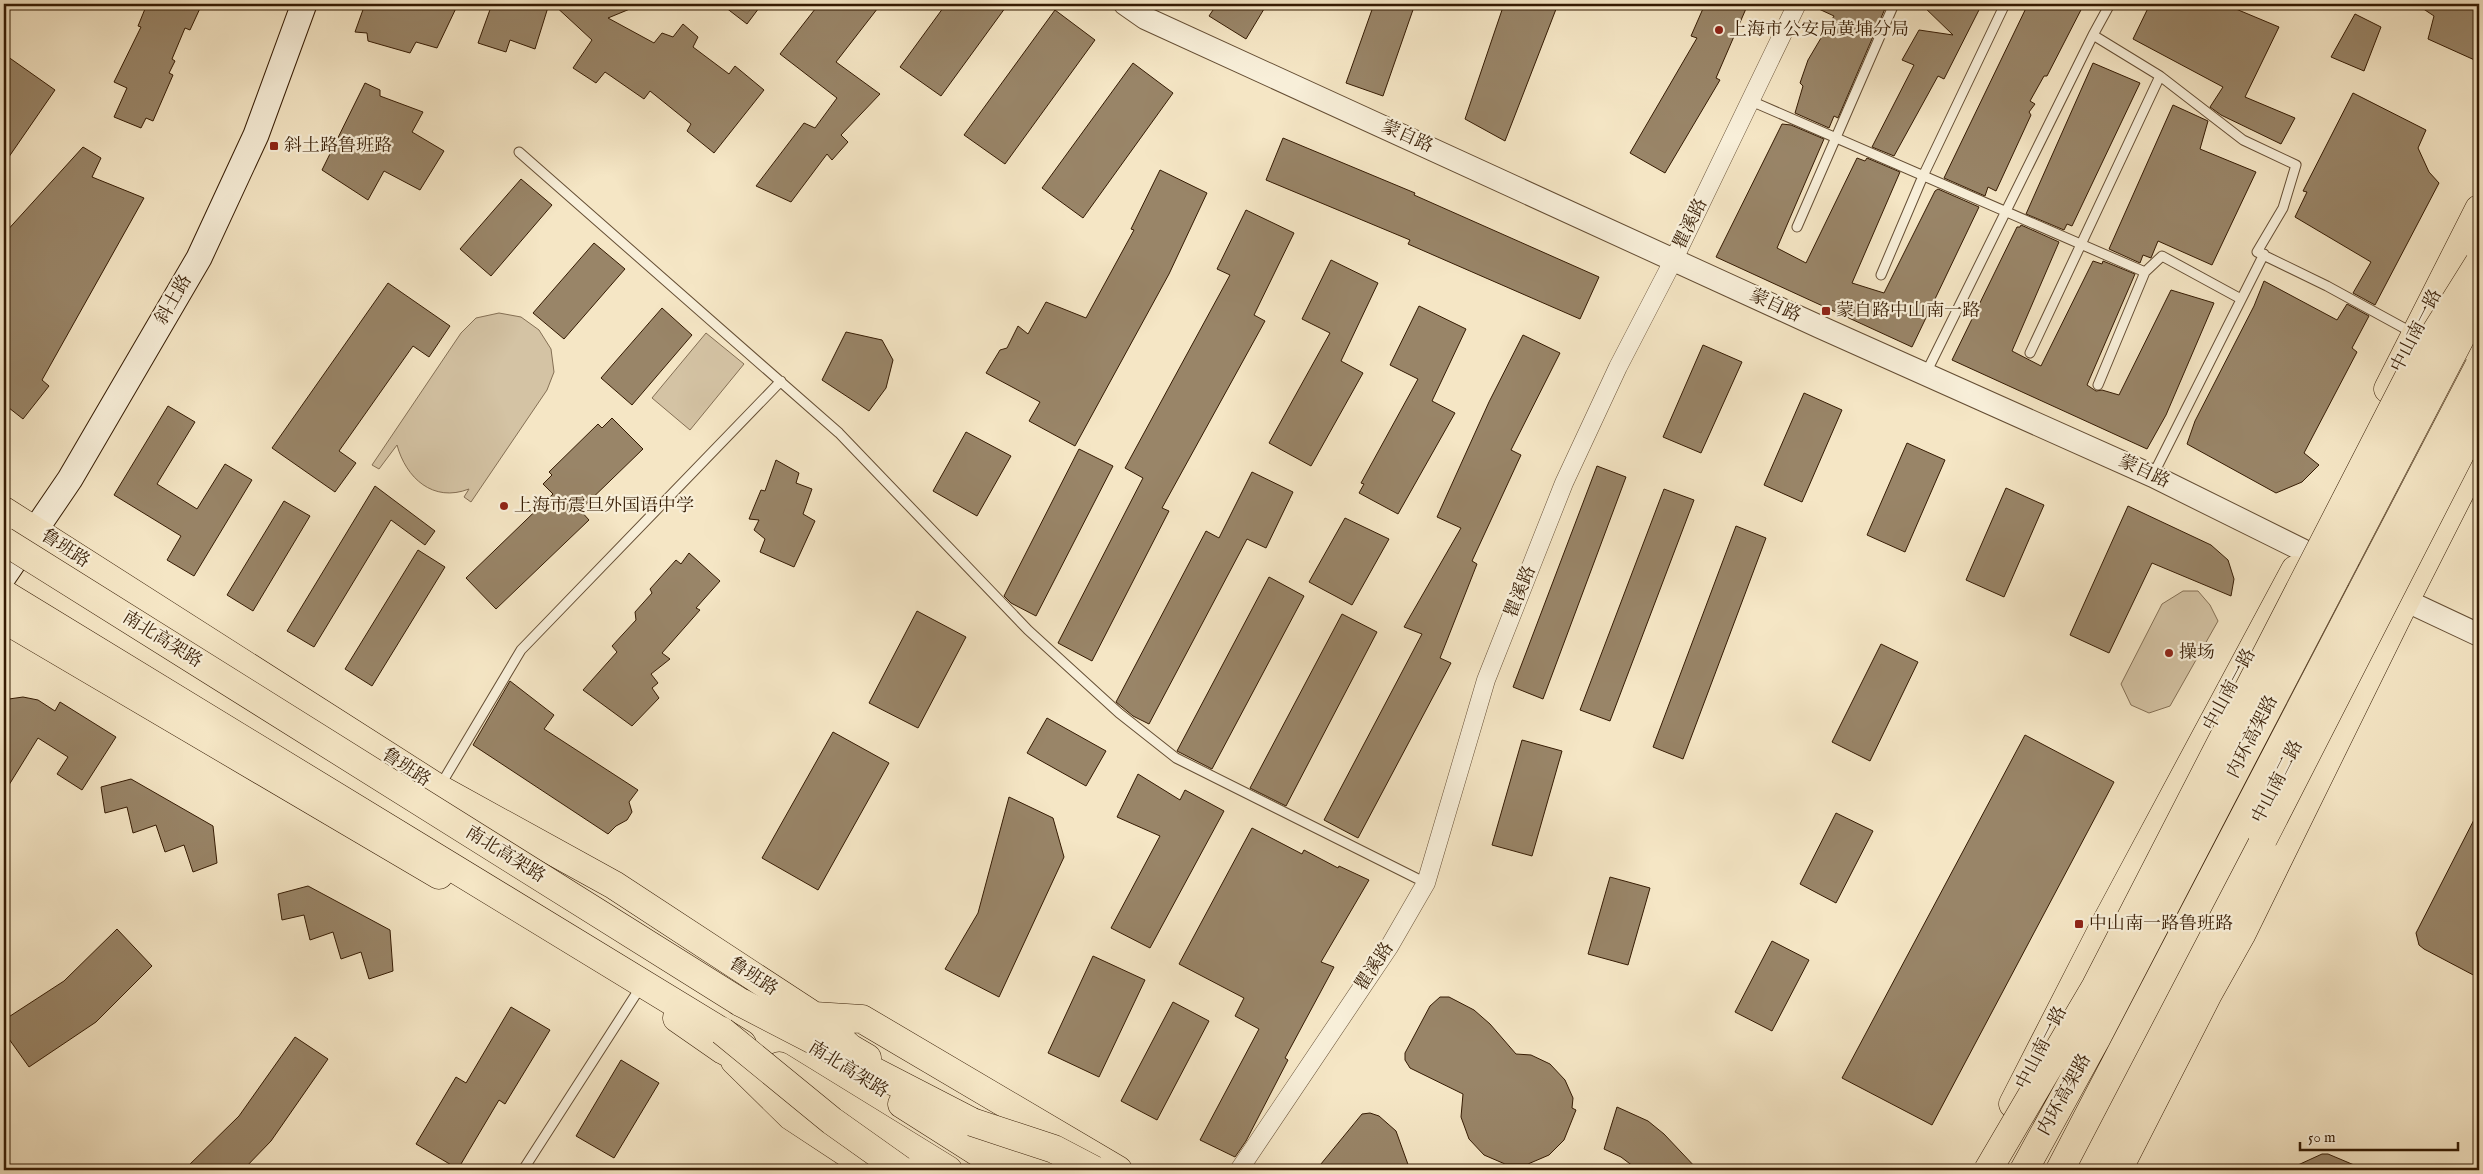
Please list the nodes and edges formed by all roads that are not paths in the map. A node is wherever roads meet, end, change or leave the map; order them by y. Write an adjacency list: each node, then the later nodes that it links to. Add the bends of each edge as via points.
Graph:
1 (304, 4): 37 (main road, 斜土路, via 256,135 199,258 70,479)
2 (1125, 4): 18 (street, 蒙自路, via 1145,18)
3 (1797, 4): 9 (street, 瞿溪路)
4 (1894, 4): 10 (lane)
5 (2005, 4): 12 (lane)
6 (2110, 4): 7 (lane)
7 (2093, 35): 8 (lane); 14 (lane)
8 (2160, 76): 16 (lane); 17 (lane, via 2243,140 2296,165 2283,208 2257,252)
9 (1751, 101): 10 (lane); 18 (street, 瞿溪路)
10 (1834, 137): 12 (lane); 15 (lane)
11 (519, 152): 30 (lane)
12 (1923, 176): 14 (lane); 22 (lane)
13 (2479, 209): 25 (main road, 中山南一路)
14 (2006, 212): 16 (lane); 29 (lane)
15 (1797, 228)
16 (2081, 245): 21 (lane); 27 (lane)
17 (2264, 254): 23 (lane); 25 (lane)
18 (1674, 259): 29 (street, 蒙自路); 50 (street, 瞿溪路, via 1564,482 1486,680)
19 (2479, 263): 68 (main road, bridge, via 2414,368 2096,986)
20 (2479, 269): 26 (main road, 中山南一路)
21 (2145, 272): 23 (lane, via 2162,256); 31 (lane)
22 (1881, 275)
23 (2241, 299): 35 (lane)
24 (2479, 302): 70 (main road, 内环高架路, bridge, via 2096,1039)
25 (2416, 334): 26 (lane); 39 (main road, 中山南一路)
26 (2441, 346): 40 (main road, 中山南一路)
27 (2030, 353)
28 (2479, 366): 49 (main road, 内环高架路, bridge)
29 (1926, 373): 35 (street, 蒙自路)
30 (781, 381): 48 (lane, via 521,650); 50 (lane, via 839,432 1028,630 1119,713 1176,758)
31 (2098, 385)
32 (2479, 394): 42 (main road, 中山南二路)
33 (2479, 417): 47 (main road, bridge)
34 (2479, 455): 44 (main road)
35 (2153, 476): 39 (street, 蒙自路)
36 (4, 511): 37 (main road, 鲁班路)
37 (36, 530): 41 (main road, 斜土路); 48 (main road, 鲁班路)
38 (4, 541): 52 (main road, 南北高架路, bridge)
39 (2305, 552): 40 (street, 蒙自路); 67 (main road, 中山南一路, via 2101,932)
40 (2332, 565): 42 (street, 蒙自路); 69 (main road, 中山南一路)
41 (4, 576)
42 (2379, 588): 44 (street, 蒙自路); 72 (main road, 中山南二路)
43 (4, 594): 54 (main road, 南北高架路)
44 (2405, 601): 46 (street, 蒙自路); 74 (main road, via 2242,935 2208,994)
45 (4, 619): 51 (main road)
46 (2479, 635)
47 (2333, 701): 49 (main road, bridge); 73 (main road, bridge)
48 (438, 788): 53 (main road, 鲁班路, via 614,885)
49 (2219, 866): 71 (main road, 内环高架路, bridge)
50 (1426, 882): 66 (street, 瞿溪路, via 1389,947)
51 (638, 991): 54 (main road); 56 (lane)
52 (740, 1002): 55 (main road); 61 (main road, 南北高架路)
53 (814, 1016): 63 (main road, 鲁班路, via 850,1048); 65 (main road, 鲁班路, via 862,1019)
54 (722, 1041): 57 (main road, via 791,1116); 58 (main road, bridge); 59 (main road); 60 (main road, 南北高架路, bridge)
55 (972, 1122): 62 (main road, bridge); 64 (main road, bridge, via 1054,1149)
56 (523, 1170)
57 (873, 1170)
58 (901, 1170)
59 (928, 1170)
60 (948, 1170)
61 (1006, 1170)
62 (1048, 1170)
63 (1067, 1170)
64 (1094, 1170)
65 (1118, 1170)
66 (1239, 1170)
67 (1980, 1170)
68 (1988, 1170)
69 (2010, 1170)
70 (2024, 1170)
71 (2060, 1170)
72 (2077, 1170)
73 (2091, 1170)
74 (2118, 1170)

